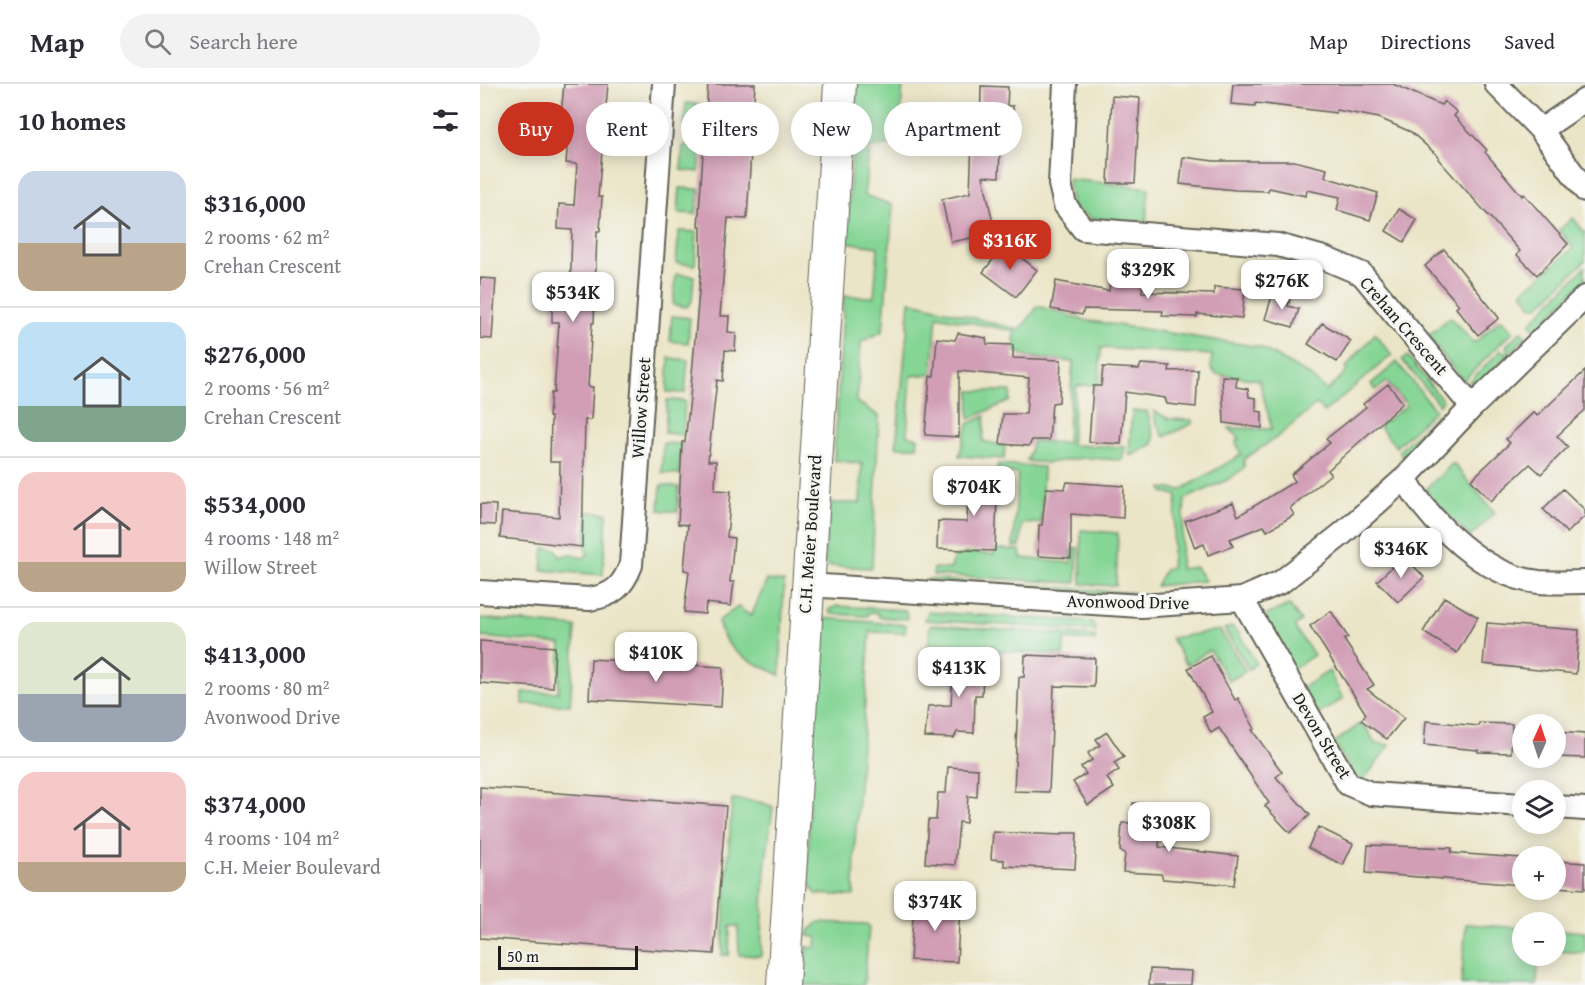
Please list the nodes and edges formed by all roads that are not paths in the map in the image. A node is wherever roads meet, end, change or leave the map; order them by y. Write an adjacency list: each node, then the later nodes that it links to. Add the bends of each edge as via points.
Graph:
1 (664, 84): 13 (street, Willow Street, via 631,560 625,579 606,597 589,599)
2 (840, 84): 12 (street, C.H. Meier Boulevard)
3 (1065, 84): 9 (street, Crehan Crescent, via 1060,184 1065,206 1083,229 1278,245 1362,274)
4 (1497, 84): 6 (street)
5 (1585, 100): 6 (street)
6 (1541, 130): 7 (street)
7 (1585, 190)
8 (1585, 297): 9 (street, Avonwood Drive)
9 (1472, 407): 10 (street, Avonwood Drive)
10 (1405, 478): 11 (street, via 1435,521 1489,566 1537,582); 14 (street, Avonwood Drive, via 1281,582)
11 (1585, 582)
12 (807, 585): 14 (street, Avonwood Drive, via 1141,606); 18 (street, C.H. Meier Boulevard)
13 (480, 592)
14 (1242, 599): 15 (street, Devon Street, via 1348,784 1372,794)
15 (1512, 804)
16 (1566, 808): 17 (street)
17 (1585, 809)
18 (783, 985)

